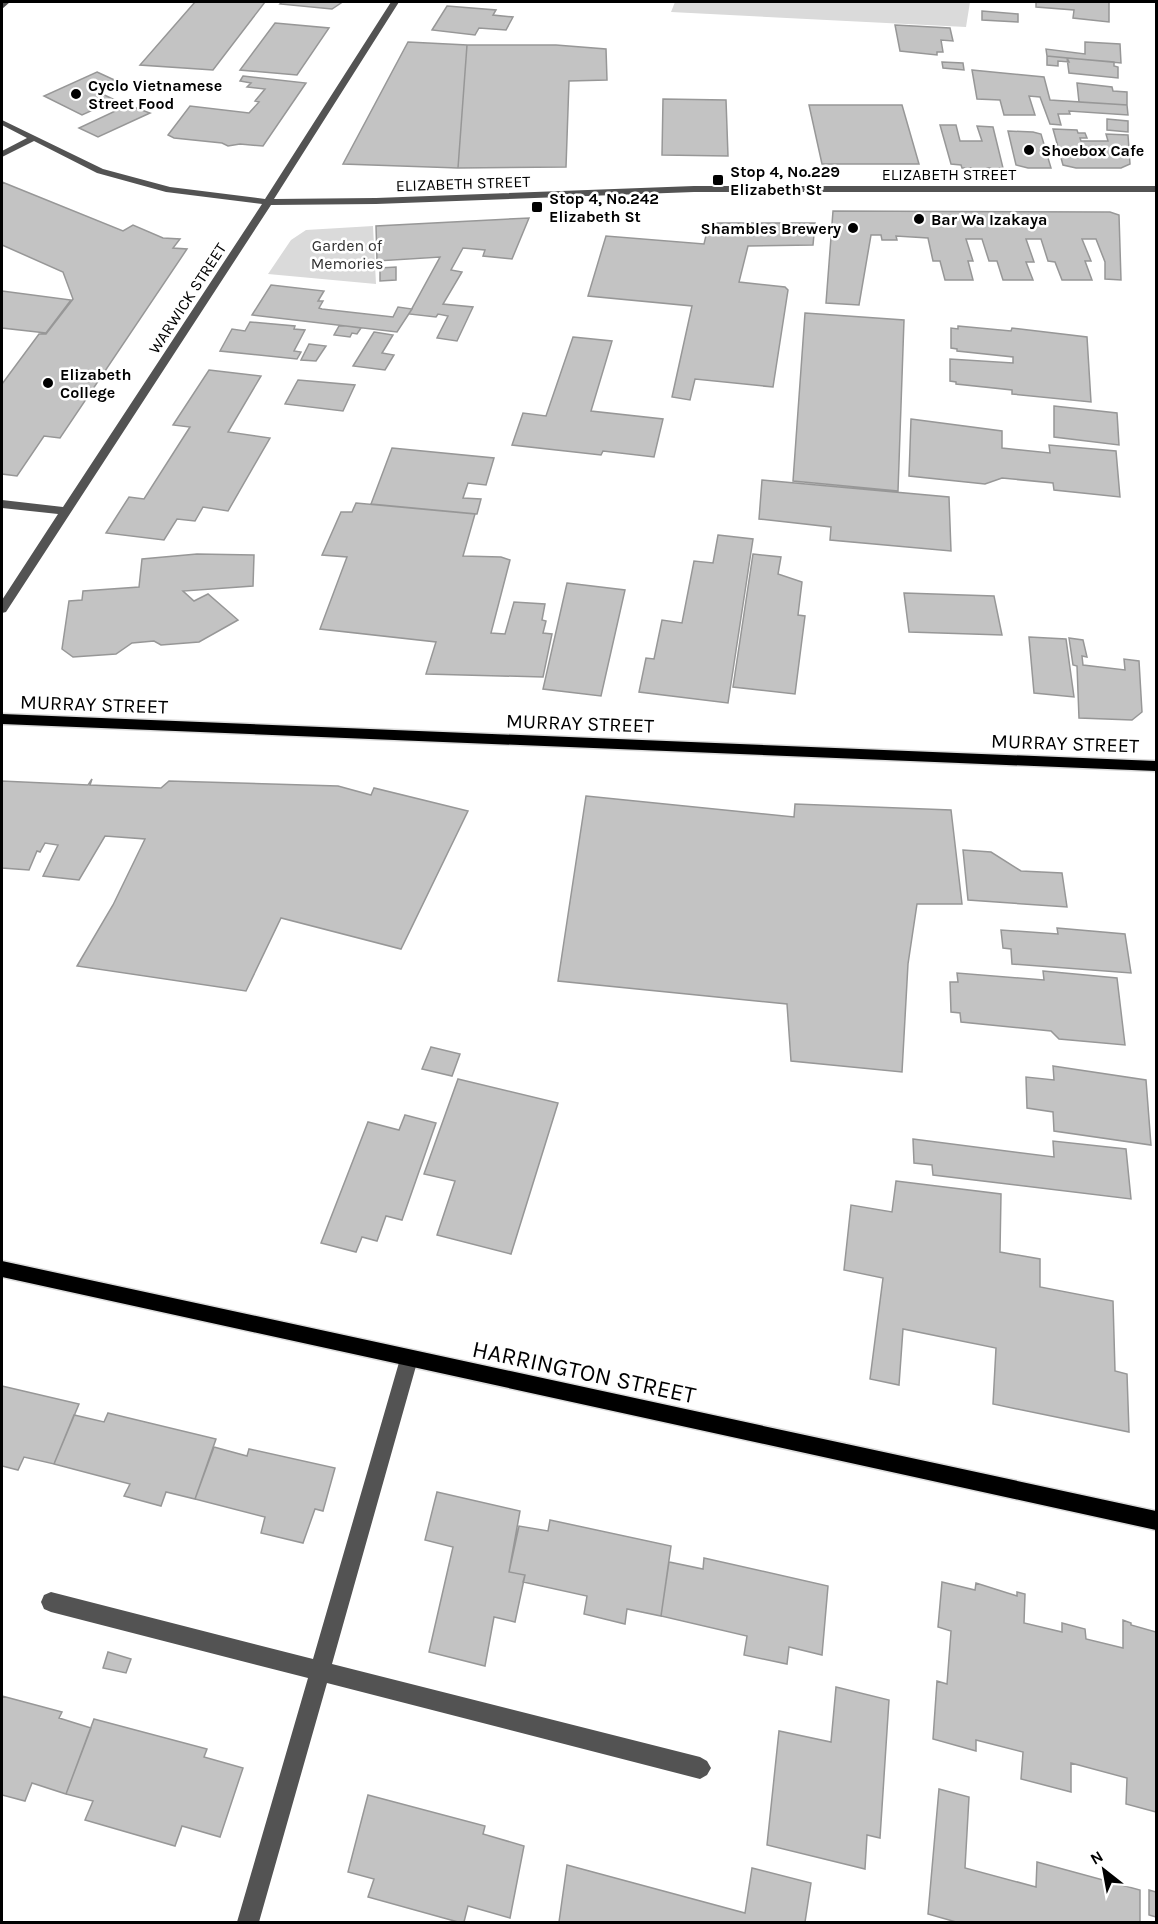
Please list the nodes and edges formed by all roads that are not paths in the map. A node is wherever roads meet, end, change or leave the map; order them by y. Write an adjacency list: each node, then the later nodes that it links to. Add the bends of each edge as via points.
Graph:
1 (6, 2): 3 (street)
2 (395, 2): 8 (street, WARWICK STREET)
3 (2, 7)
4 (2, 122): 5 (street, ELIZABETH STREET)
5 (33, 138): 6 (street); 8 (street, ELIZABETH STREET, via 100,171 146,184)
6 (2, 154)
7 (1156, 189): 8 (street, ELIZABETH STREET, via 693,189)
8 (268, 202): 10 (street, WARWICK STREET)
9 (2, 504): 10 (street)
10 (66, 511): 11 (street, WARWICK STREET)
11 (2, 609)
12 (2, 719): 13 (main road, MURRAY STREET)
13 (1156, 766)
14 (2, 1269): 15 (main road, HARRINGTON STREET)
15 (409, 1359): 16 (main road, HARRINGTON STREET); 18 (street)
16 (1156, 1521)
17 (51, 1602): 18 (street)
18 (319, 1671): 19 (street); 20 (street)
19 (700, 1768)
20 (248, 1923)

